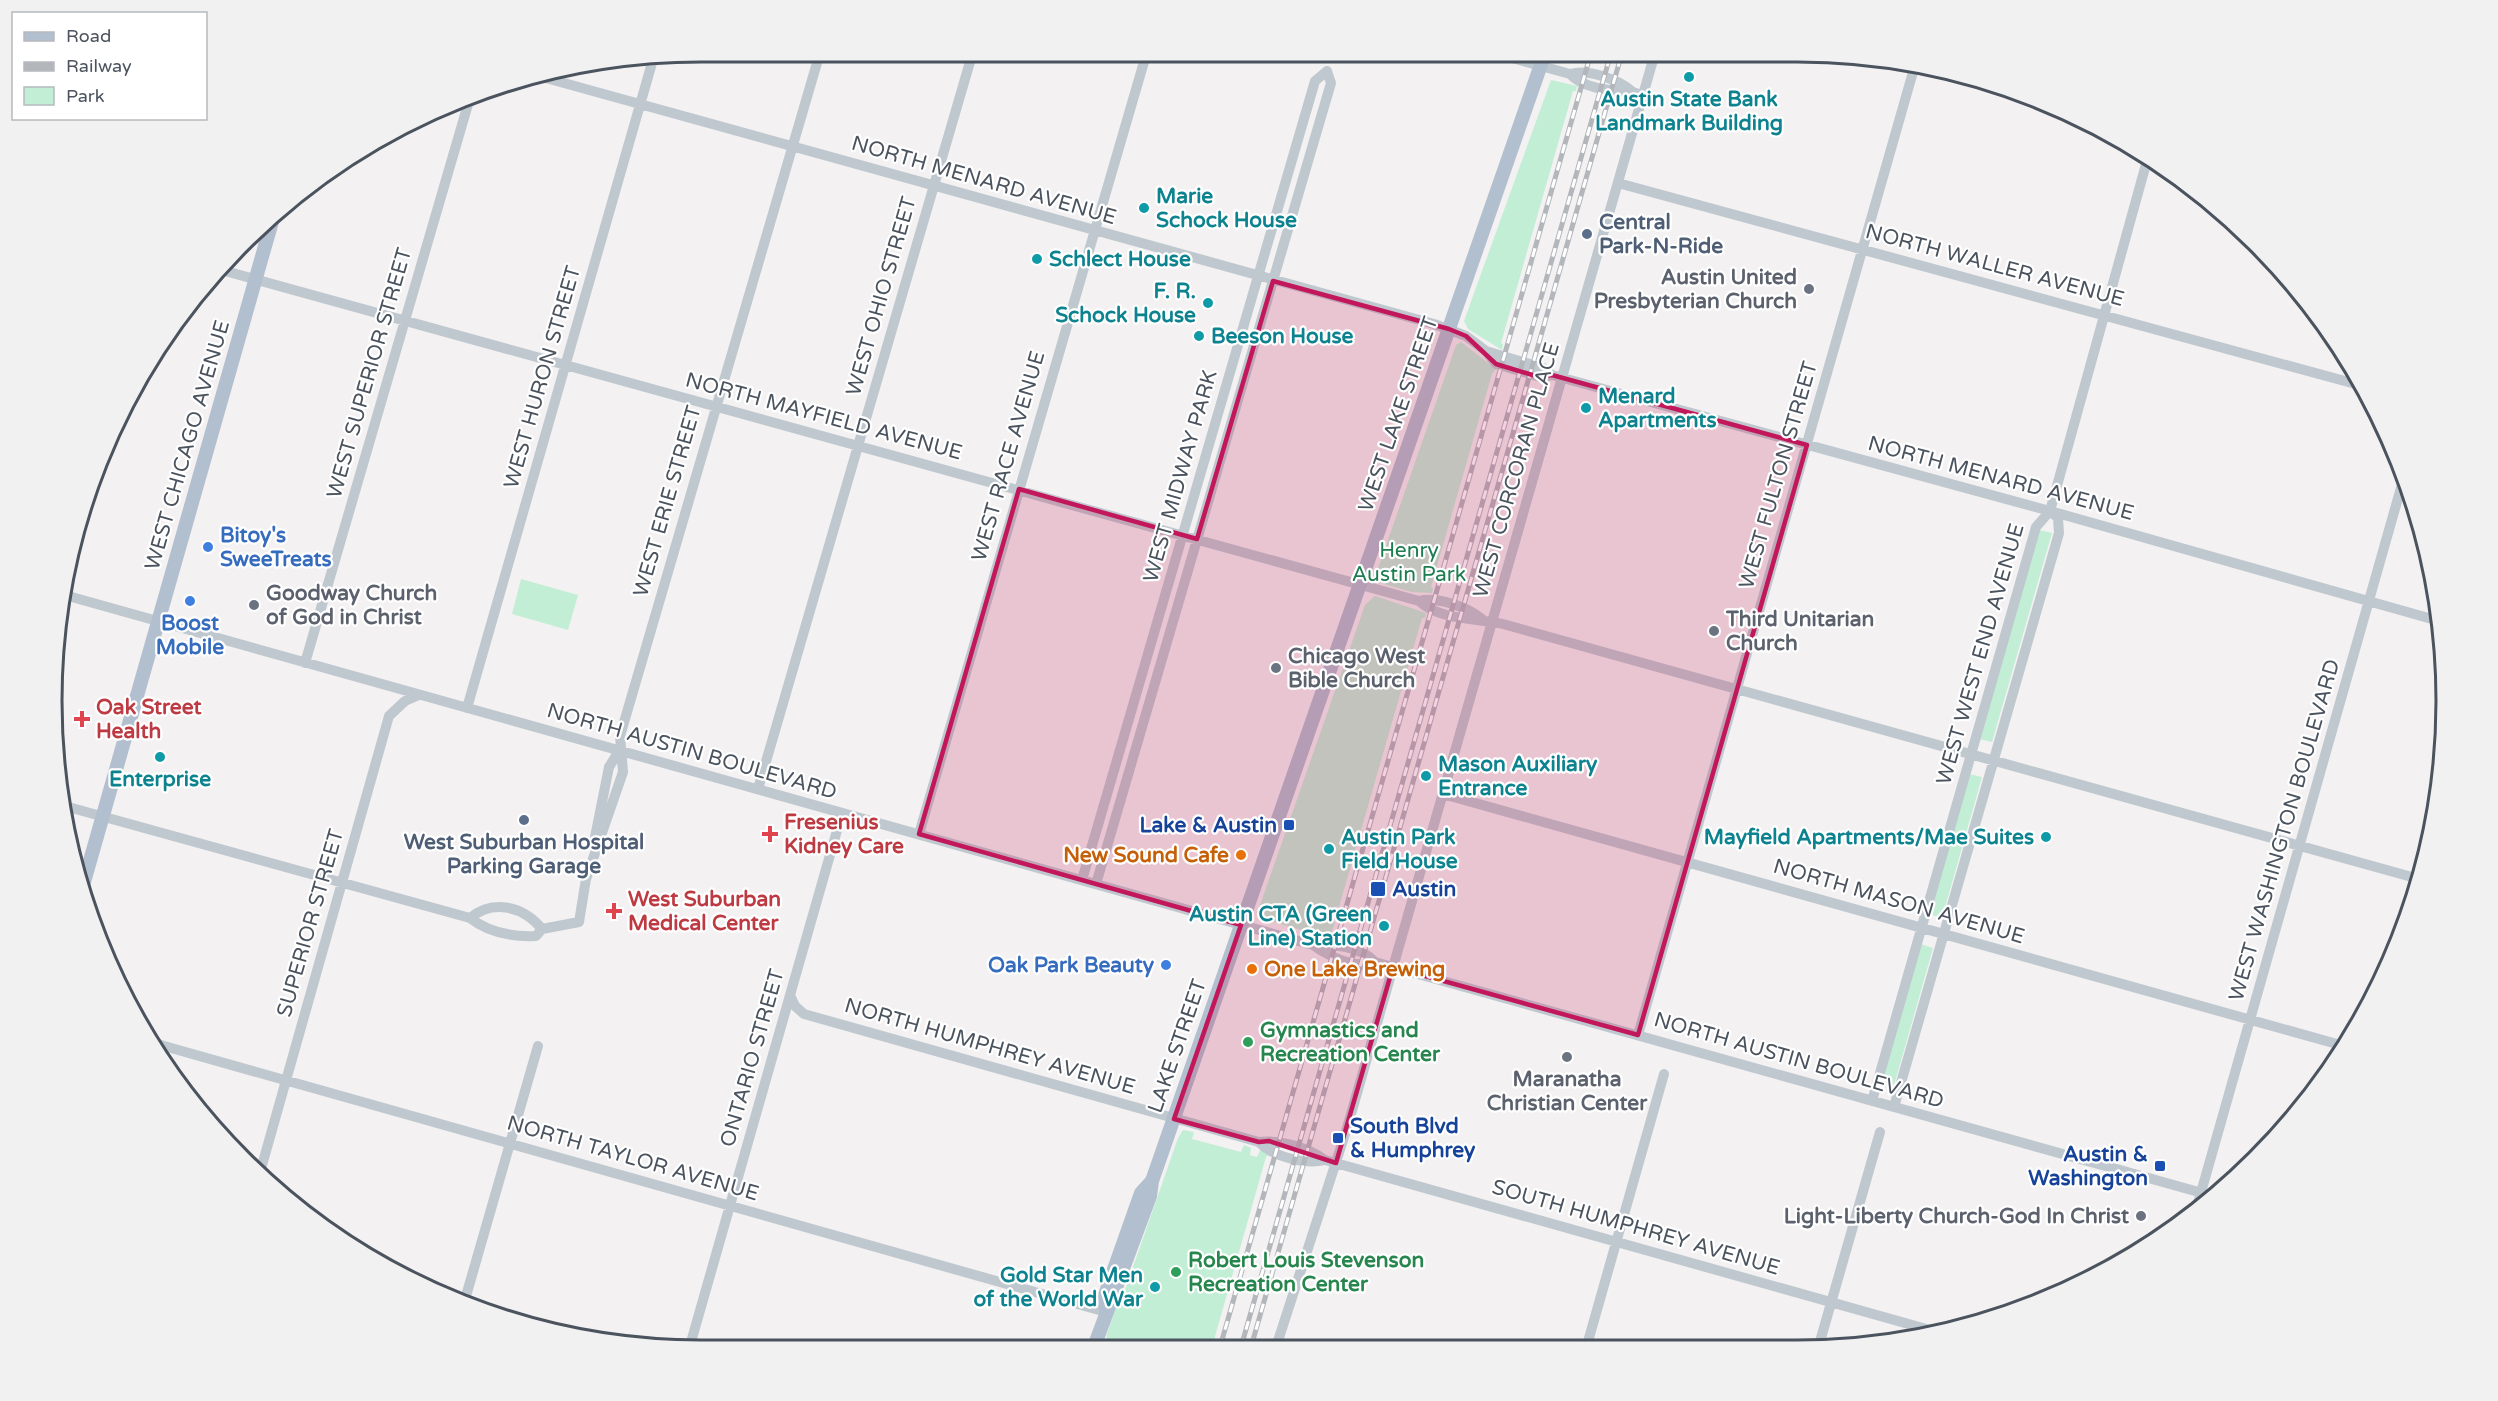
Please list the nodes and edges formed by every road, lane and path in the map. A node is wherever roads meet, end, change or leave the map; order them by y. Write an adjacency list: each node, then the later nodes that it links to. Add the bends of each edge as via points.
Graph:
1 (817, 62): 14 (street, WEST ERIE STREET)
2 (970, 62): 18 (street, WEST OHIO STREET)
3 (1144, 62): 20 (street, WEST RACE AVENUE)
4 (1543, 62): 28 (main road, WEST LAKE STREET)
5 (1548, 62): 10 (street, via 1577,81 1620,93)
6 (1651, 62): 10 (street, WEST CORCORAN PLACE)
7 (652, 64): 11 (street, WEST HURON STREET)
8 (1913, 72): 21 (street, WEST FULTON STREET)
9 (551, 80): 11 (street, NORTH MENARD AVENUE)
10 (1638, 93): 17 (street, WEST CORCORAN PLACE)
11 (640, 105): 14 (street, NORTH MENARD AVENUE); 29 (street, WEST HURON STREET)
12 (468, 106): 27 (street, WEST SUPERIOR STREET)
13 (1297, 143): 15 (street); 15 (street, WEST MIDWAY PARK, via 1315,81 1327,71 1332,83); 23 (street, WEST MIDWAY PARK)
14 (792, 147): 18 (street, NORTH MENARD AVENUE); 32 (street, WEST ERIE STREET)
15 (1312, 148): 25 (street, WEST MIDWAY PARK)
16 (2146, 165): 26 (street)
17 (1618, 183): 21 (street, NORTH WALLER AVENUE); 30 (street, WEST CORCORAN PLACE)
18 (934, 186): 20 (street, NORTH MENARD AVENUE); 33 (street, WEST OHIO STREET)
19 (270, 229): 24 (main road, WEST CHICAGO AVENUE)
20 (1094, 231): 23 (street, NORTH MENARD AVENUE); 35 (street, WEST RACE AVENUE)
21 (1862, 250): 26 (street, NORTH WALLER AVENUE); 34 (street, WEST FULTON STREET)
22 (227, 272): 24 (street, NORTH MAYFIELD AVENUE)
23 (1258, 276): 25 (street, NORTH MENARD AVENUE); 38 (street, WEST MIDWAY PARK)
24 (256, 280): 27 (street, NORTH MAYFIELD AVENUE); 44 (main road, WEST CHICAGO AVENUE)
25 (1274, 281): 28 (street, NORTH MENARD AVENUE); 39 (street, WEST MIDWAY PARK)
26 (2104, 315): 31 (street, NORTH WALLER AVENUE); 37 (street)
27 (405, 321): 29 (street, NORTH MAYFIELD AVENUE); 46 (street, WEST SUPERIOR STREET)
28 (1449, 329): 30 (street, NORTH MENARD AVENUE, via 1466,336 1496,364 1540,377); 40 (main road, WEST LAKE STREET)
29 (566, 365): 32 (street, NORTH MAYFIELD AVENUE); 49 (street, WEST HURON STREET)
30 (1557, 376): 34 (street, NORTH MENARD AVENUE); 45 (street, WEST CORCORAN PLACE)
31 (2352, 383)
32 (715, 406): 33 (street, NORTH MAYFIELD AVENUE); 50 (street, WEST ERIE STREET, via 620,736)
33 (858, 445): 35 (street, NORTH MAYFIELD AVENUE); 53 (street, WEST OHIO STREET)
34 (1807, 445): 37 (street, NORTH MENARD AVENUE); 47 (street, WEST FULTON STREET)
35 (1019, 489): 38 (street, NORTH MAYFIELD AVENUE); 58 (street, WEST RACE AVENUE)
36 (2401, 489): 42 (street, WEST WASHINGTON BOULEVARD)
37 (2050, 511): 42 (street, NORTH MENARD AVENUE); 51 (street, WEST WEST END AVENUE, via 2036,527); 52 (street, WEST WEST END AVENUE, via 2058,518 2059,533)
38 (1183, 535): 39 (street, NORTH MAYFIELD AVENUE); 63 (street, WEST MIDWAY PARK)
39 (1197, 539): 40 (street, NORTH MAYFIELD AVENUE); 65 (street, WEST MIDWAY PARK)
40 (1360, 585): 45 (street, NORTH MAYFIELD AVENUE, via 1419,601 1429,599); 67 (main road, WEST LAKE STREET)
41 (70, 597): 44 (street, NORTH AUSTIN BOULEVARD)
42 (2369, 601): 43 (street, NORTH MENARD AVENUE); 59 (street, WEST WASHINGTON BOULEVARD)
43 (2431, 619)
44 (158, 621): 46 (street, NORTH AUSTIN BOULEVARD); 57 (main road, WEST CHICAGO AVENUE)
45 (1493, 622): 47 (street, NORTH MAYFIELD AVENUE); 54 (street, WEST CORCORAN PLACE)
46 (305, 663): 48 (street, NORTH AUSTIN BOULEVARD)
47 (1737, 689): 51 (street, NORTH MAYFIELD AVENUE); 60 (street, WEST FULTON STREET)
48 (419, 694): 49 (street, NORTH AUSTIN BOULEVARD); 64 (street, SUPERIOR STREET, via 389,716)
49 (467, 708): 50 (street, NORTH AUSTIN BOULEVARD)
50 (620, 751): 53 (street, NORTH AUSTIN BOULEVARD); 69 (street, WEST ERIE STREET, via 609,767 579,922)
51 (1971, 754): 52 (street, NORTH MAYFIELD AVENUE); 68 (street, WEST WEST END AVENUE)
52 (1994, 761): 59 (street, NORTH MAYFIELD AVENUE); 70 (street, WEST WEST END AVENUE)
53 (758, 789): 56 (street, NORTH AUSTIN BOULEVARD)
54 (1443, 794): 60 (street, NORTH MASON AVENUE); 71 (street, WEST CORCORAN PLACE)
55 (71, 808): 57 (street)
56 (842, 813): 58 (street, NORTH AUSTIN BOULEVARD); 72 (street, ONTARIO STREET)
57 (102, 817): 61 (main road, WEST CHICAGO AVENUE); 64 (street)
58 (919, 834): 63 (street, NORTH AUSTIN BOULEVARD)
59 (2299, 846): 62 (street, NORTH MAYFIELD AVENUE); 73 (street, WEST WASHINGTON BOULEVARD)
60 (1687, 862): 68 (street, NORTH MASON AVENUE); 74 (street, WEST FULTON STREET)
61 (86, 875)
62 (2412, 877)
63 (1082, 880): 65 (street, NORTH AUSTIN BOULEVARD)
64 (342, 882): 66 (street); 79 (street, SUPERIOR STREET)
65 (1096, 884): 67 (street, NORTH AUSTIN BOULEVARD)
66 (470, 918): 69 (street, via 484,929 504,933 536,936); 69 (street, via 483,907 495,905 529,916)
67 (1241, 925): 71 (street, NORTH AUSTIN BOULEVARD, via 1313,945 1326,954 1367,965 1375,962); 82 (main road, LAKE STREET)
68 (1922, 928): 70 (street, NORTH MASON AVENUE); 80 (street, WEST WEST END AVENUE)
69 (542, 929)
70 (1944, 934): 73 (street, NORTH MASON AVENUE); 81 (street, WEST WEST END AVENUE)
71 (1394, 967): 74 (street, NORTH AUSTIN BOULEVARD); 85 (street, WEST CORCORAN PLACE)
72 (790, 995): 82 (street, NORTH HUMPHREY AVENUE, via 804,1014); 89 (street, ONTARIO STREET)
73 (2250, 1019): 75 (street, NORTH MASON AVENUE); 87 (street, WEST WASHINGTON BOULEVARD)
74 (1638, 1035): 80 (street, NORTH AUSTIN BOULEVARD)
75 (2336, 1044)
76 (163, 1046): 79 (street, NORTH TAYLOR AVENUE)
77 (538, 1046): 84 (street)
78 (1664, 1074): 90 (street)
79 (286, 1081): 84 (street, NORTH TAYLOR AVENUE); 86 (street, SUPERIOR STREET)
80 (1872, 1101): 81 (street, NORTH AUSTIN BOULEVARD)
81 (1894, 1107): 87 (street, NORTH AUSTIN BOULEVARD)
82 (1174, 1119): 85 (street, NORTH HUMPHREY AVENUE, via 1316,1153); 93 (main road, LAKE STREET, via 1152,1181 1141,1194 1105,1295)
83 (1880, 1132): 92 (street)
84 (510, 1144): 89 (street, NORTH TAYLOR AVENUE); 91 (street)
85 (1330, 1161): 90 (street, SOUTH HUMPHREY AVENUE); 98 (street, WEST CORCORAN PLACE)
86 (262, 1165)
87 (2201, 1192): 88 (street, WEST WASHINGTON BOULEVARD)
88 (2200, 1196)
89 (730, 1206): 93 (street, NORTH TAYLOR AVENUE); 96 (street, ONTARIO STREET)
90 (1616, 1242): 92 (street, SOUTH HUMPHREY AVENUE); 99 (street)
91 (466, 1295)
92 (1831, 1302): 94 (street, SOUTH HUMPHREY AVENUE); 95 (street)
93 (1106, 1312): 97 (main road, LAKE STREET)
94 (1920, 1327)
95 (1821, 1339)
96 (692, 1340)
97 (1096, 1340)
98 (1278, 1340)
99 (1589, 1340)

